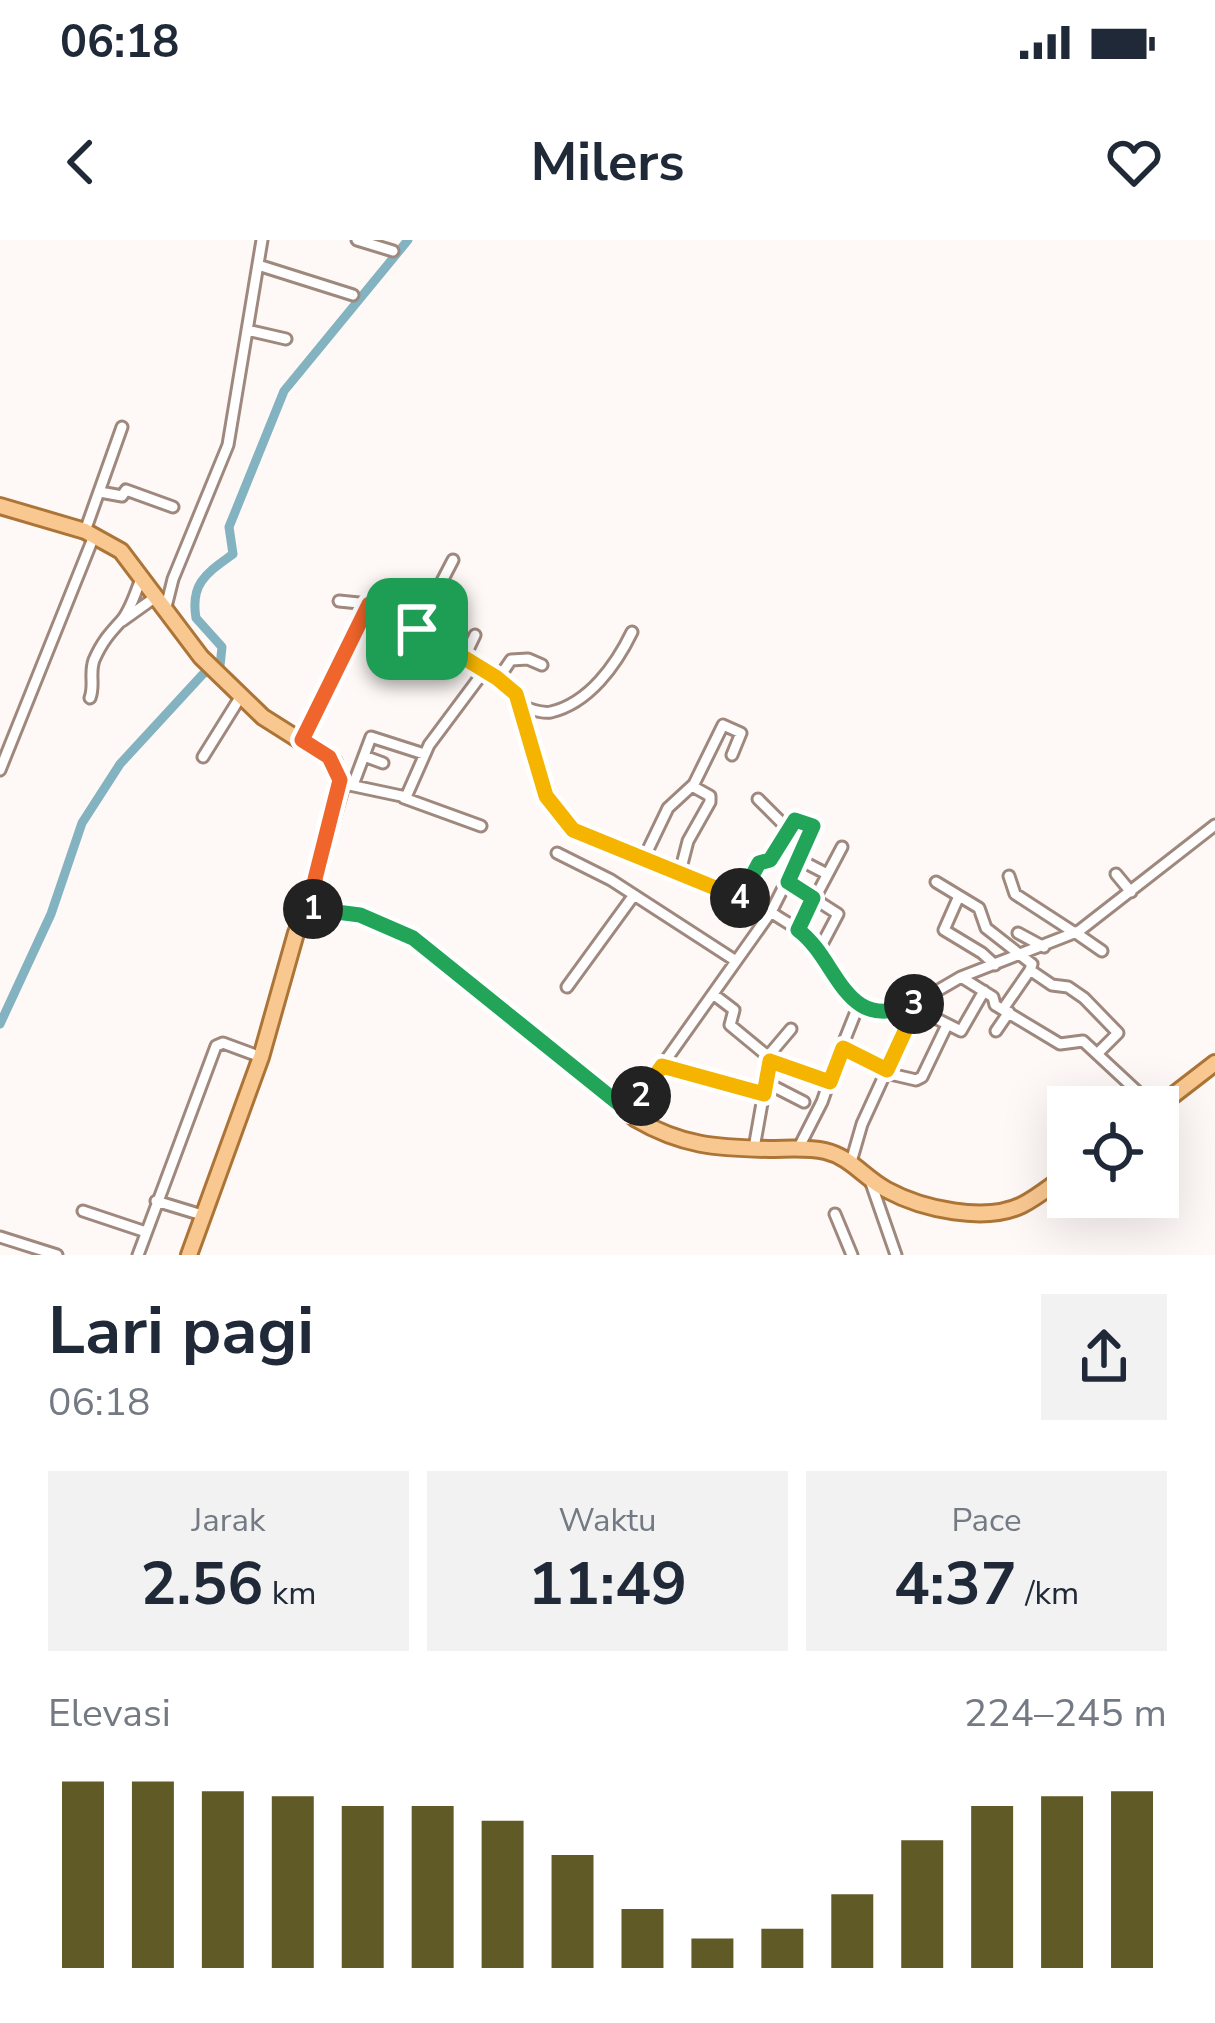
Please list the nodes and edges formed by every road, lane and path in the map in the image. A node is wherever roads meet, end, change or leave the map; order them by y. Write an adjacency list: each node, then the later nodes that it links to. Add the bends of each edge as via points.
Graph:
1 (262, 240): 4 (street)
2 (357, 240): 3 (street)
3 (393, 250)
4 (257, 265): 5 (street); 6 (street)
5 (353, 295)
6 (247, 330): 7 (street); 14 (street, via 226,452)
7 (286, 339)
8 (122, 427): 9 (street)
9 (100, 492): 11 (street, via 128,490); 12 (street)
10 (0, 506): 12 (main road)
11 (173, 507)
12 (89, 534): 15 (main road, via 121,551); 35 (street)
13 (453, 560): 19 (street)
14 (173, 579): 15 (street); 15 (street)
15 (154, 592): 18 (street); 18 (street); 26 (main road)
16 (339, 601): 17 (street)
17 (369, 604): 19 (street); 29 (street)
18 (121, 622): 27 (street, via 108,630 91,669)
19 (417, 629): 22 (street)
20 (632, 632): 28 (street, via 588,692 549,712)
21 (475, 635): 22 (street)
22 (464, 658): 24 (street)
23 (542, 665): 25 (street, via 512,660)
24 (484, 670): 25 (street); 30 (street)
25 (498, 679): 28 (street)
26 (241, 696): 29 (main road); 33 (street)
27 (90, 698)
28 (523, 707): 45 (street, via 544,789 573,830)
29 (302, 740): 36 (main road, via 329,757)
30 (424, 754): 32 (street, via 372,736); 38 (street)
31 (732, 755): 37 (street, via 741,733 723,725)
32 (364, 756): 34 (street); 36 (street)
33 (203, 757)
34 (383, 763)
35 (0, 770)
36 (346, 784): 38 (street); 56 (main road)
37 (692, 786): 45 (street, via 668,808); 47 (street, via 710,802)
38 (404, 798): 41 (street)
39 (758, 799): 42 (street)
40 (1215, 825): 53 (street)
41 (481, 826)
42 (789, 830): 46 (street, via 796,820 815,828); 57 (street)
43 (842, 847): 48 (street)
44 (557, 853): 54 (street)
45 (644, 858): 47 (street)
46 (800, 860): 48 (street); 51 (street)
47 (680, 872): 57 (street)
48 (827, 874): 58 (street)
49 (1116, 874): 53 (street)
50 (1009, 876): 62 (street, via 1015,894)
51 (788, 882): 58 (street); 59 (street)
52 (936, 882): 55 (street)
53 (1131, 892): 62 (street)
54 (634, 895): 67 (street); 71 (street)
55 (959, 896): 66 (street); 68 (street, via 944,930)
56 (317, 898): 82 (main road, via 301,922); 92 (main road, via 435,952)
57 (741, 898): 59 (street)
58 (813, 898): 60 (street); 64 (street, via 838,916)
59 (768, 915): 60 (street); 67 (street)
60 (798, 930): 64 (street)
61 (1018, 933): 63 (street)
62 (1075, 933): 63 (street); 65 (street)
63 (1044, 947): 66 (street)
64 (818, 950): 74 (street, via 842,991)
65 (1102, 951)
66 (1022, 955): 68 (street); 69 (street)
67 (736, 961): 73 (street)
68 (995, 965): 70 (street)
69 (1030, 970): 76 (street); 81 (street, via 1084,998 1118,1033)
70 (961, 977): 72 (street); 75 (street)
71 (567, 987)
72 (983, 991): 76 (street); 77 (street, via 964,1030)
73 (713, 994): 83 (street, via 734,1010 730,1025); 85 (street)
74 (860, 1004): 75 (street); 80 (street)
75 (912, 1006): 77 (street); 86 (street)
76 (1006, 1011): 79 (street); 81 (street, via 1060,1044 1081,1040)
77 (947, 1025): 86 (street, via 922,1077)
78 (791, 1030): 83 (street)
79 (996, 1031)
80 (841, 1049): 86 (street); 87 (street)
81 (1097, 1054): 88 (street)
82 (261, 1057): 99 (street, via 216,1046); 103 (main road)
83 (769, 1058): 87 (street); 89 (street)
84 (1215, 1064): 90 (main road)
85 (662, 1066): 89 (street); 92 (street)
86 (887, 1072): 95 (street)
87 (830, 1082): 94 (street)
88 (1133, 1086)
89 (765, 1088): 91 (street); 93 (street)
90 (1179, 1090)
91 (804, 1102)
92 (629, 1112): 93 (main road, via 679,1141)
93 (754, 1148): 94 (main road)
94 (797, 1149): 95 (main road)
95 (851, 1162): 96 (main road)
96 (869, 1178): 98 (main road); 101 (street)
97 (1047, 1188): 98 (main road, via 995,1211)
98 (897, 1195): 101 (street)
99 (156, 1201): 103 (street); 104 (street)
100 (83, 1211): 104 (street)
101 (882, 1213): 112 (street)
102 (835, 1214): 111 (street)
103 (202, 1215): 110 (main road)
104 (146, 1232): 109 (street)
105 (0, 1238): 106 (street)
106 (13, 1241): 107 (street); 108 (street)
107 (9, 1255)
108 (57, 1255)
109 (138, 1255)
110 (189, 1255)
111 (853, 1255)
112 (896, 1255)

